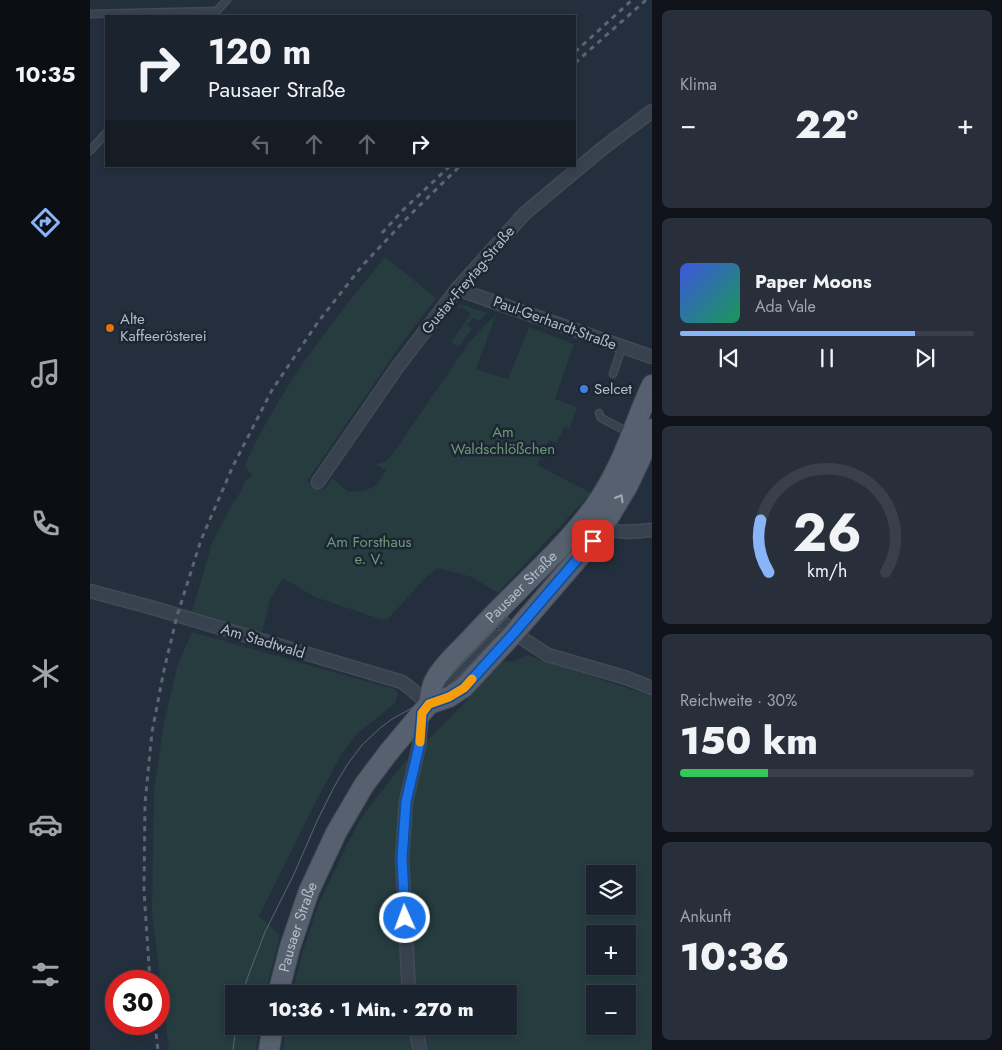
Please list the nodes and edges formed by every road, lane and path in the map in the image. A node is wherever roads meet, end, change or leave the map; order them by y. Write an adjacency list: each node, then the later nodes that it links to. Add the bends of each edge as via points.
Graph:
1 (227, 0): 3 (lane)
2 (90, 14): 3 (lane)
3 (214, 14)
4 (652, 111): 7 (street, Gustav-Freytag-Straße, via 525,213)
5 (105, 134): 6 (lane)
6 (90, 151)
7 (457, 289): 8 (street, Paul-Gerhardt-Straße); 15 (street, Gustav-Freytag-Straße)
8 (622, 347): 9 (street, Paul-Gerhardt-Straße); 10 (lane)
9 (652, 357)
10 (613, 374)
11 (652, 385): 14 (main road, Pausaer Straße)
12 (599, 413): 14 (lane, via 601,418)
13 (652, 429): 16 (main road, Pausaer Straße, one-way to 13, via 644,458)
14 (632, 434): 19 (main road, Pausaer Straße, via 619,466 589,515)
15 (318, 482)
16 (603, 526): 17 (street, via 618,532); 20 (main road, Pausaer Straße)
17 (652, 530)
18 (90, 591): 22 (street, Am Stadtwald, via 402,682)
19 (494, 625): 20 (street); 20 (lane); 22 (main road, Pausaer Straße, via 442,670)
20 (514, 633): 21 (street, via 548,655); 22 (main road, Pausaer Straße, via 464,688)
21 (652, 688)
22 (426, 708): 23 (main road, Pausaer Straße, via 364,785 336,833 310,891); 24 (street, Pausaer Straße, via 406,802 402,858)
23 (280, 985)
24 (409, 985)
25 (271, 1035): 27 (main road)
26 (417, 1035): 28 (street)
27 (269, 1050)
28 (420, 1050)

